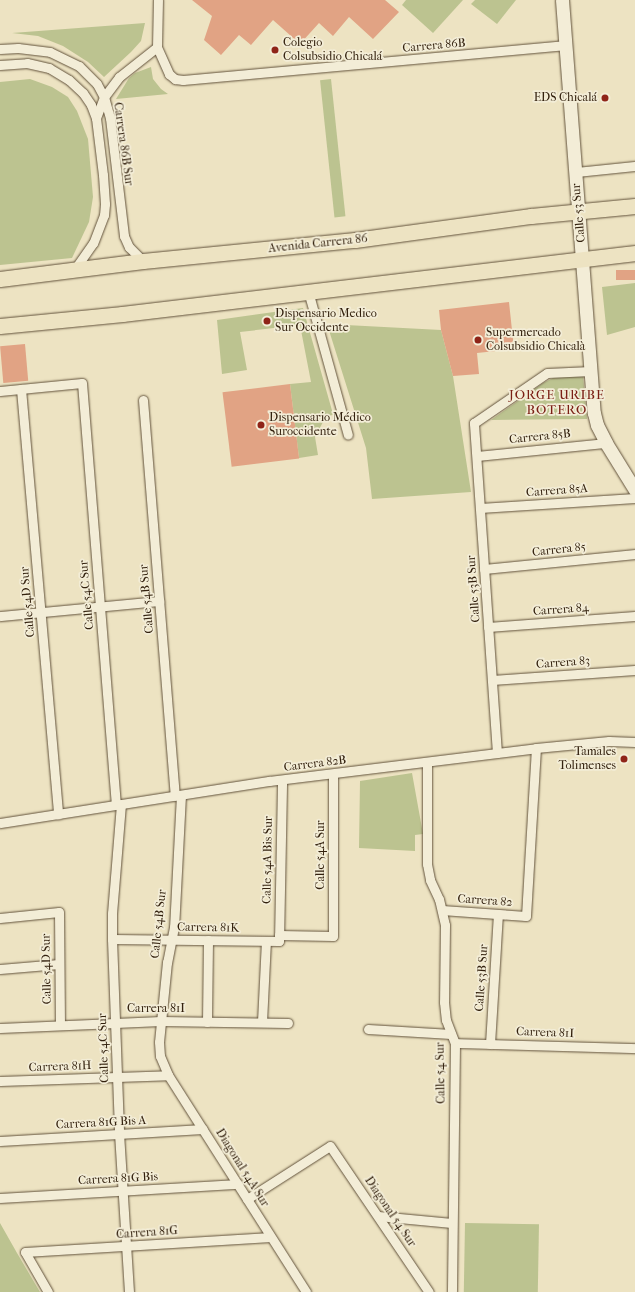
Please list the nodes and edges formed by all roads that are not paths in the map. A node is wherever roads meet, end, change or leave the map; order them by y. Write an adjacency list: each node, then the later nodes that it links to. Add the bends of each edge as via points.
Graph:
1 (158, 0): 4 (street)
2 (562, 0): 3 (street, Calle 53 Sur)
3 (566, 46): 4 (street, Carrera 86B, via 183,80 175,79 169,74); 10 (street, Calle 53 Sur)
4 (157, 47): 7 (street, via 120,77)
5 (0, 49): 7 (street, Carrera 86B Sur, via 33,49 64,58 79,66 92,78)
6 (0, 65): 8 (street, Carrera 86B Sur, via 27,63 49,68 69,80 83,93)
7 (104, 97): 8 (street); 15 (street, Carrera 86B Sur, via 110,118 124,236)
8 (96, 118): 16 (street, Carrera 86B Sur, via 105,197 104,216 93,243)
9 (635, 166): 10 (street)
10 (576, 172): 12 (street, Calle 53 Sur)
11 (635, 206): 12 (main road, Avenida Carrera 86)
12 (579, 211): 14 (street, Calle 53 Sur); 15 (main road, Avenida Carrera 86, via 354,240)
13 (635, 254): 14 (main road)
14 (583, 260): 18 (main road); 20 (street, Calle 53 Sur)
15 (143, 261): 16 (main road, Avenida Carrera 86)
16 (75, 270): 17 (main road, Avenida Carrera 86)
17 (0, 279)
18 (308, 291): 19 (main road); 24 (street)
19 (0, 326)
20 (591, 371): 25 (street, Calle 53 Sur, via 594,413); 26 (street, Calle 53B Sur, via 547,373 474,423)
21 (21, 389): 22 (street); 33 (street, Calle 54C Sur, via 82,383); 34 (street, Calle 54D Sur)
22 (0, 391)
23 (143, 400): 32 (street, Calle 54B Sur)
24 (348, 435)
25 (606, 443): 26 (street, Carrera 85B); 27 (street, Calle 53 Sur)
26 (476, 456): 29 (street, Calle 53B Sur)
27 (635, 490)
28 (635, 498): 29 (street, Carrera 85A)
29 (480, 508): 31 (street, Calle 53B Sur)
30 (635, 554): 31 (street, Carrera 85)
31 (484, 569): 37 (street, Calle 53B Sur)
32 (159, 601): 33 (street); 46 (street, Calle 54B Sur)
33 (100, 606): 34 (street); 47 (street, Calle 54C Sur)
34 (41, 612): 35 (street); 48 (street, Calle 54D Sur)
35 (0, 616)
36 (635, 616): 37 (street, Carrera 84)
37 (488, 627): 39 (street, Calle 53B Sur)
38 (635, 670): 39 (street, Carrera 83)
39 (492, 680): 42 (street, Calle 53B Sur)
40 (635, 742): 41 (street, Carrera 82B, via 609,741)
41 (536, 748): 42 (street, Carrera 82B); 51 (street, Carrera 82, via 526,916)
42 (497, 753): 43 (street, Carrera 82B)
43 (427, 762): 44 (street, Carrera 82B); 50 (street, Calle 54 Sur, via 427,864 430,880)
44 (333, 774): 45 (street, Carrera 82B); 53 (street, Calle 54A Sur)
45 (282, 780): 46 (street, Carrera 82B); 54 (street, Calle 54A Bis Sur)
46 (178, 795): 47 (street, Carrera 82B); 56 (street, Calle 54B Sur)
47 (119, 804): 48 (street, Carrera 82B); 55 (street, Calle 54C Sur)
48 (58, 814): 49 (street, Carrera 82B)
49 (0, 823)
50 (442, 910): 51 (street, Carrera 82); 69 (street, Calle 54 Sur, via 446,935 444,1002)
51 (498, 914): 71 (street, Calle 53B Sur)
52 (0, 918): 59 (street, Calle 54D Sur, via 59,912)
53 (334, 936): 54 (street, Carrera 81K)
54 (279, 938): 58 (street, Carrera 81K)
55 (112, 939): 56 (street, Carrera 81K); 62 (street, Calle 54C Sur)
56 (171, 940): 57 (street, Carrera 81K); 61 (street, Calle 54B Sur)
57 (208, 940): 58 (street, Carrera 81K); 63 (street)
58 (266, 941): 64 (street)
59 (59, 964): 60 (street); 66 (street, Calle 54D Sur)
60 (0, 969)
61 (161, 1021): 62 (street, Carrera 81I); 63 (street, Carrera 81I); 73 (street, Calle 54B Sur)
62 (115, 1022): 66 (street, Carrera 81I); 75 (street, Calle 54C Sur)
63 (207, 1022): 64 (street, Carrera 81I)
64 (262, 1022): 65 (street, Carrera 81I)
65 (288, 1023)
66 (60, 1025): 67 (street, Carrera 81I)
67 (0, 1028)
68 (368, 1029): 69 (street)
69 (451, 1034): 70 (street, Calle 54 Sur)
70 (455, 1043): 71 (street, Carrera 81I); 85 (street, Calle 54 Sur)
71 (490, 1044): 72 (street, Carrera 81I)
72 (635, 1048)
73 (160, 1056): 74 (street, Diagonal 54A Sur)
74 (168, 1075): 75 (street, Carrera 81H); 77 (street, Diagonal 54A Sur)
75 (117, 1077): 76 (street, Carrera 81H); 78 (street, Calle 54C Sur)
76 (0, 1081)
77 (203, 1129): 78 (street, Carrera 81G Bis A); 80 (street, Diagonal 54A Sur)
78 (119, 1133): 79 (street, Carrera 81G Bis A); 81 (street, Calle 54C Sur)
79 (0, 1141)
80 (238, 1184): 81 (street, Carrera 81G Bis); 83 (street, Diagonal 54A Sur)
81 (123, 1191): 82 (street, Carrera 81G Bis); 87 (street, Calle 54C Sur)
82 (0, 1198)
83 (247, 1199): 84 (street, Diagonal 54 Sur, via 330,1146); 86 (street, Diagonal 54A Sur)
84 (378, 1216): 85 (street); 91 (street, Diagonal 54 Sur)
85 (452, 1223): 92 (street, Calle 54 Sur)
86 (271, 1237): 87 (street, Carrera 81G); 90 (street, Diagonal 54A Sur)
87 (126, 1246): 88 (street, Carrera 81G, via 25,1252); 89 (street, Calle 54C Sur)
88 (48, 1292)
89 (129, 1292)
90 (306, 1292)
91 (429, 1292)
92 (452, 1292)

